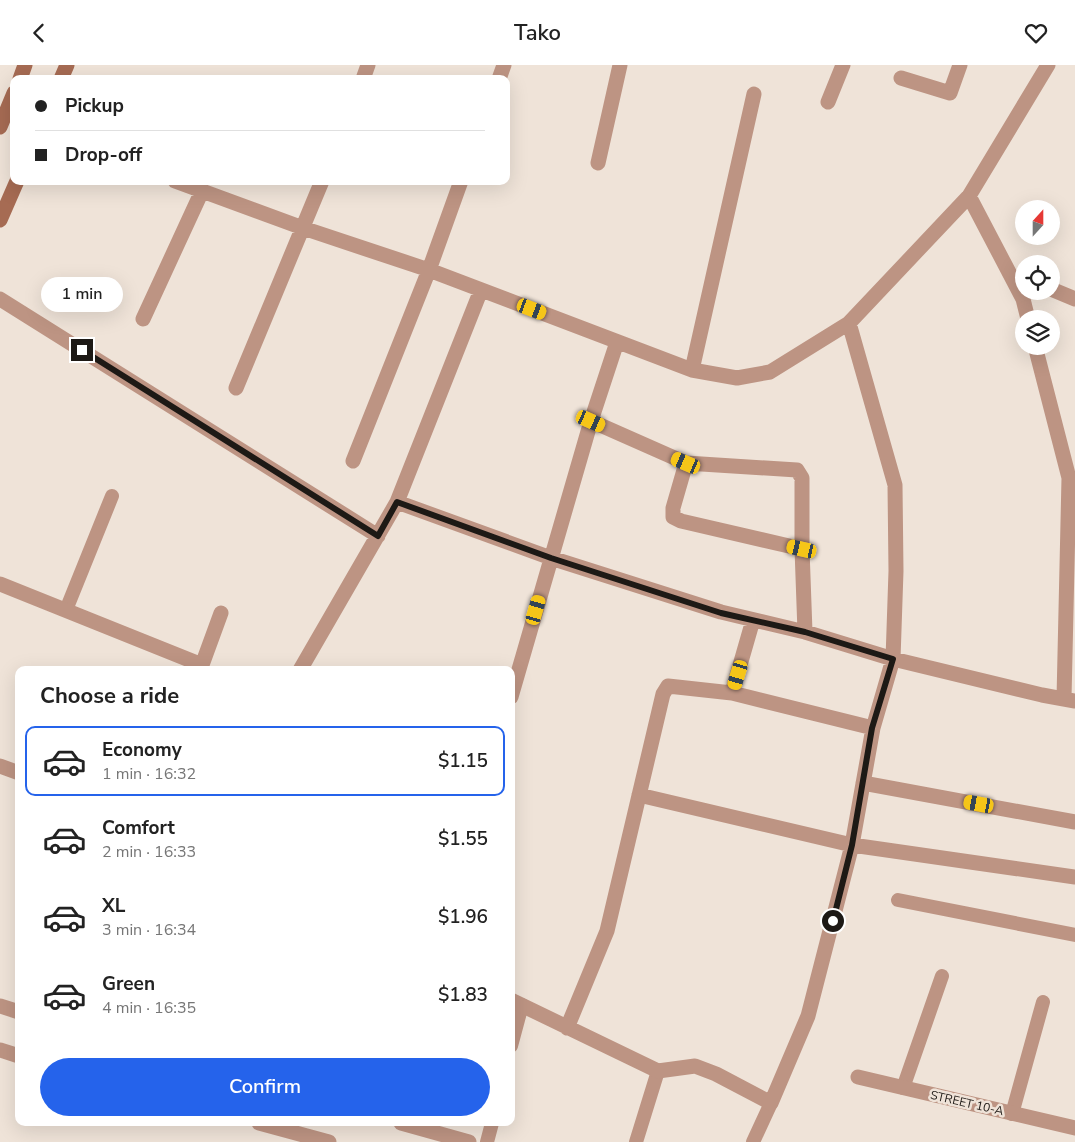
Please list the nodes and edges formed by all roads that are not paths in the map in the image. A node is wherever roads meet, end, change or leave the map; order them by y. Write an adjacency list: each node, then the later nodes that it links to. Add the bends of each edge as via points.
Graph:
1 (620, 65): 10 (street)
2 (843, 65): 7 (street)
3 (960, 65): 5 (street, via 950,93)
4 (1048, 65): 16 (street)
5 (901, 78)
6 (754, 94): 31 (street)
7 (828, 102)
8 (10, 103): 9 (main road)
9 (0, 127)
10 (598, 163)
11 (15, 185): 17 (main road)
12 (186, 185): 15 (street)
13 (320, 185): 18 (street)
14 (460, 185): 19 (street)
15 (202, 191): 18 (street); 27 (street)
16 (969, 196): 20 (street); 28 (street)
17 (0, 220)
18 (304, 228): 19 (street); 32 (street)
19 (429, 270): 22 (street); 34 (street)
20 (1007, 271): 21 (street); 26 (street)
21 (1015, 274)
22 (481, 290): 29 (street); 37 (street)
23 (1060, 293): 25 (street)
24 (0, 299): 39 (street)
25 (1075, 299)
26 (1026, 310)
27 (143, 319)
28 (849, 323): 31 (street, via 770,372 737,378); 47 (street, via 895,485)
29 (617, 342): 31 (street); 33 (street)
30 (1037, 355): 38 (street, via 1069,478)
31 (692, 370)
32 (236, 388)
33 (591, 421): 35 (street); 41 (street)
34 (353, 461)
35 (686, 463): 40 (street, via 673,517); 40 (street, via 797,469 802,478)
36 (112, 496): 43 (lane)
37 (397, 502): 39 (street); 41 (street)
38 (1072, 507): 53 (street)
39 (378, 536): 50 (street)
40 (802, 549): 46 (street)
41 (551, 558): 45 (street, via 721,613); 51 (street)
42 (0, 584): 43 (street)
43 (66, 610): 48 (street)
44 (221, 613): 49 (street)
45 (753, 620): 46 (street); 52 (street)
46 (805, 632): 47 (street)
47 (893, 659): 53 (street); 54 (street)
48 (199, 666)
49 (201, 666)
50 (302, 666)
51 (515, 683)
52 (732, 693): 54 (street); 58 (street, via 668,686 663,694)
53 (1070, 700)
54 (872, 728): 57 (street)
55 (0, 766): 56 (street)
56 (15, 772)
57 (863, 783): 59 (street); 60 (street)
58 (639, 795): 60 (street); 69 (street, via 607,931)
59 (1075, 822)
60 (852, 845): 61 (street); 75 (street, via 808,1016)
61 (1075, 877)
62 (898, 900): 63 (lane)
63 (1075, 935)
64 (942, 976): 74 (lane)
65 (516, 1002): 69 (street)
66 (1043, 1002): 76 (lane)
67 (0, 1007): 68 (street)
68 (15, 1011)
69 (568, 1028): 72 (street)
70 (0, 1051): 71 (street)
71 (15, 1055)
72 (658, 1071): 75 (street, via 695,1066); 84 (lane)
73 (858, 1077): 74 (street, STREET 10-A)
74 (903, 1088): 76 (street, STREET 10-A)
75 (771, 1103): 85 (lane)
76 (1012, 1113): 80 (street, STREET 10-A)
77 (270, 1126): 81 (street)
78 (412, 1126): 82 (street)
79 (491, 1126): 83 (lane)
80 (1075, 1128)
81 (329, 1142)
82 (469, 1142)
83 (487, 1142)
84 (636, 1142)
85 (753, 1142)

